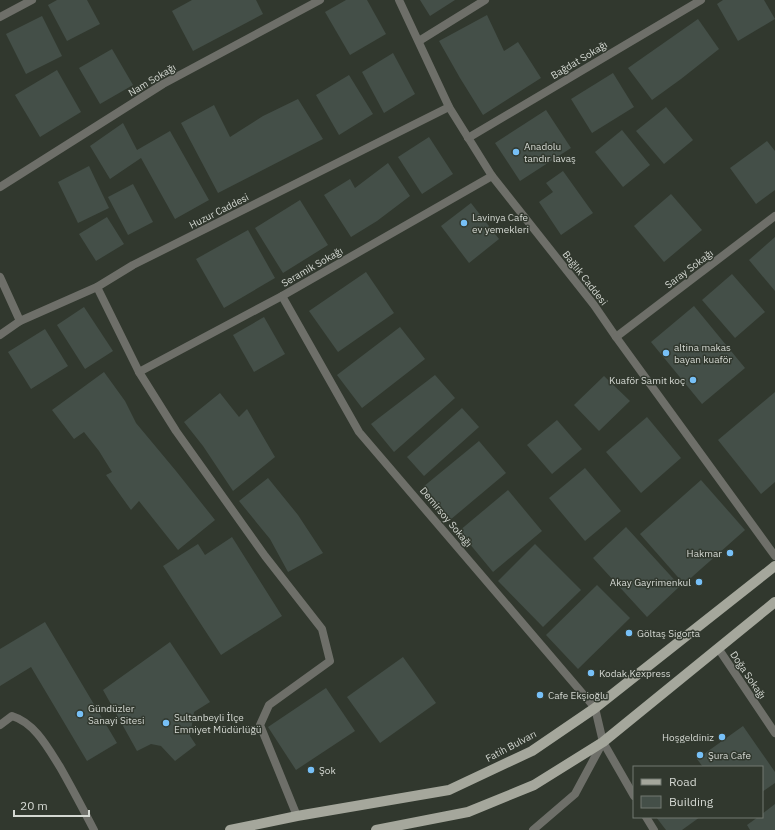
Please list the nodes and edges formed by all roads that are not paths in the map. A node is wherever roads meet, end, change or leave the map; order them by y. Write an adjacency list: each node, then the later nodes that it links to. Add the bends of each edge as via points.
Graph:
1 (32, 0): 6 (street)
2 (320, 0): 11 (street, Nam Sokağı, via 163,84)
3 (399, 0): 7 (street, Bağlık Caddesi)
4 (485, 0): 7 (street)
5 (701, 0): 9 (street, Bağdat Sokağı)
6 (0, 17)
7 (419, 41): 8 (street, Bağlık Caddesi)
8 (449, 107): 9 (street, Bağlık Caddesi); 14 (street, Huzur Caddesi, via 133,265)
9 (468, 138): 10 (street, Bağlık Caddesi)
10 (492, 176): 15 (street, Seramik Sokağı); 18 (street, Bağlık Caddesi, via 594,305)
11 (0, 187)
12 (775, 216): 18 (street, Saray Sokağı)
13 (0, 277): 16 (street)
14 (97, 287): 16 (street, Huzur Caddesi); 19 (street)
15 (282, 296): 19 (street, Seramik Sokağı); 24 (street, Demirsoy Sokağı, via 359,432)
16 (20, 321): 17 (street, Huzur Caddesi)
17 (0, 335)
18 (616, 337): 20 (street, Bağlık Caddesi)
19 (139, 372): 29 (street, via 176,431 260,550 322,629 330,661 270,705 260,725)
20 (775, 556)
21 (775, 566): 24 (main road, Fatih Bulvarı)
22 (775, 602): 23 (main road)
23 (718, 648): 26 (street, Doğa Sokağı); 27 (main road)
24 (595, 708): 27 (street, Demirsoy Sokağı); 29 (main road, Fatih Bulvarı, via 532,751 449,790)
25 (0, 725): 31 (street, via 12,716 19,718 39,736 73,790)
26 (775, 733)
27 (603, 742): 28 (street, Demirsoy Sokağı); 33 (main road, via 534,785 468,812); 34 (street, via 575,794)
28 (633, 794)
29 (297, 816): 32 (main road, Fatih Bulvarı)
30 (647, 818): 35 (street)
31 (94, 830)
32 (230, 830)
33 (376, 830)
34 (533, 830)
35 (654, 830)

